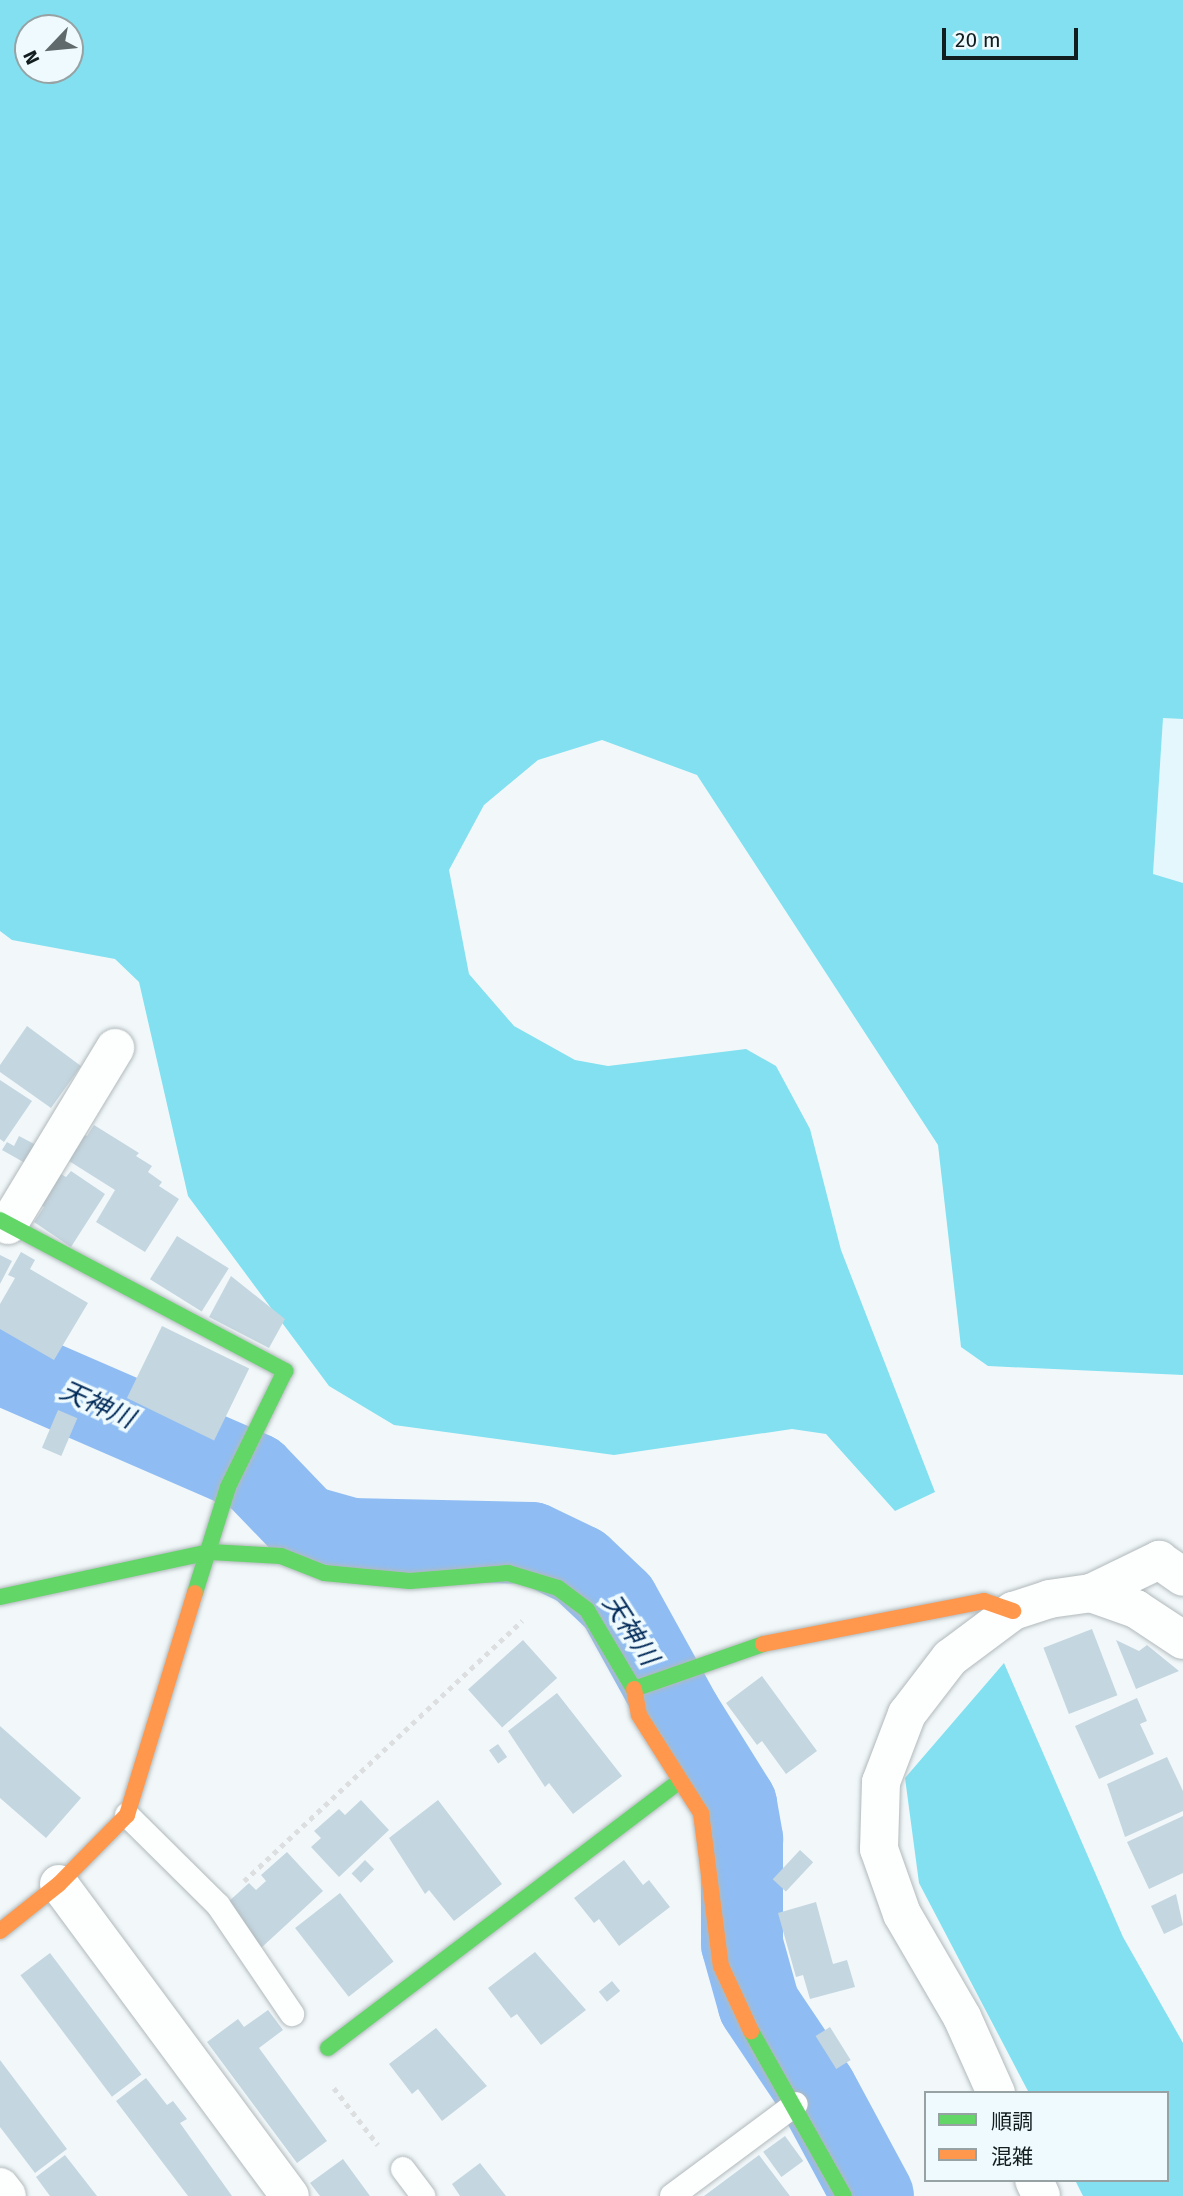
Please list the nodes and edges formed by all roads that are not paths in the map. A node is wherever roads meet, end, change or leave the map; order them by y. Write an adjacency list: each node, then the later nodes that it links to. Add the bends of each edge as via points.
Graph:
1 (115, 1048): 2 (street)
2 (4, 1222): 3 (street, via 285,1371 228,1487)
3 (210, 1552): 6 (street); 9 (street, via 281,1556 324,1573 410,1581 508,1573 558,1588 587,1610); 11 (street)
4 (1175, 1562): 5 (street)
5 (1091, 1593): 7 (street, via 1049,1599); 8 (street, via 1136,1609)
6 (0, 1597)
7 (1013, 1611): 9 (street, via 984,1601 754,1646); 16 (street, via 950,1658 907,1714 881,1782 879,1849 902,1914 962,2017)
8 (1183, 1640)
9 (641, 1686): 10 (street, via 639,1716)
10 (680, 1781): 15 (street); 17 (street, via 701,1813 721,1966 738,2012)
11 (127, 1815): 12 (street); 14 (lane, via 218,1905)
12 (59, 1884): 13 (street); 21 (street)
13 (1, 1927)
14 (292, 2014)
15 (328, 2048)
16 (995, 2091)
17 (796, 2104): 23 (lane); 24 (street)
18 (403, 2169): 22 (lane)
19 (0, 2187): 20 (street)
20 (7, 2196)
21 (290, 2196)
22 (423, 2196)
23 (672, 2196)
24 (844, 2196)

